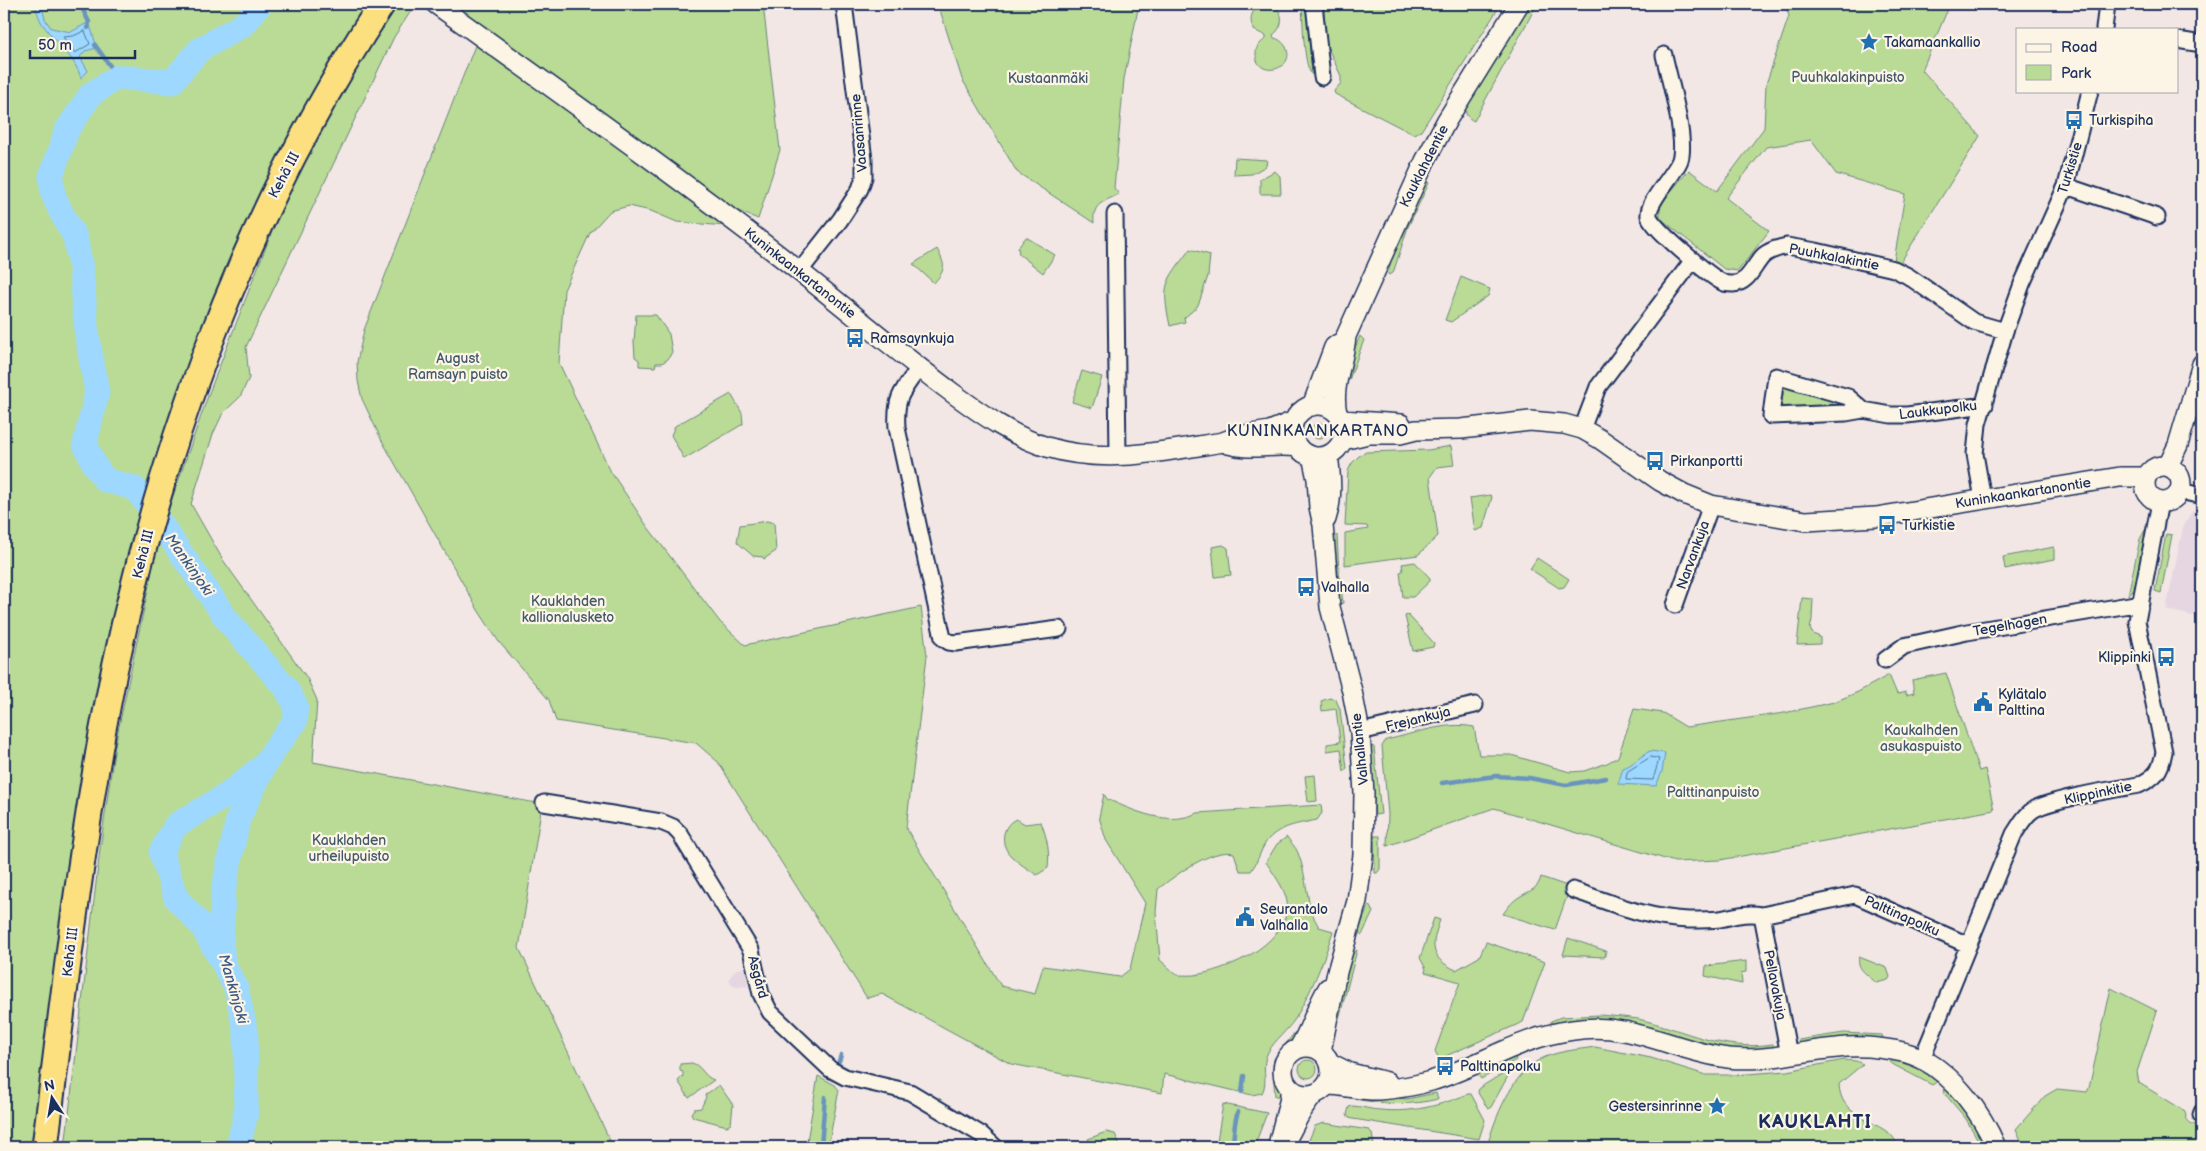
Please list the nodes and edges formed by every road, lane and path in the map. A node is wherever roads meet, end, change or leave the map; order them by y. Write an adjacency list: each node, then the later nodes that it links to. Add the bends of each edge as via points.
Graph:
1 (436, 4): 17 (street, Kuninkaankartanontie)
2 (844, 4): 17 (street, Vaasanrinne, via 864,177 855,199)
3 (1314, 4): 11 (street)
4 (1519, 4): 19 (street, Kauklahdentie, via 1425,161)
5 (2107, 4): 7 (street)
6 (378, 10): 58 (highway, Kehä III, via 319,108 261,217 217,324 170,457 127,615 103,731 82,854)
7 (2108, 28)
8 (2178, 40): 9 (street)
9 (2202, 44)
10 (1664, 55): 16 (street, Puuhkalakintie, via 1682,141 1681,158 1651,205 1649,216 1654,226)
11 (1322, 76)
12 (2090, 92): 13 (street, Turkistie)
13 (2066, 186): 15 (street); 18 (street, Turkistie, via 2022,284)
14 (1115, 214): 32 (street)
15 (2158, 217)
16 (1693, 260): 18 (street, Puuhkalakintie, via 1723,283 1735,284 1744,281 1763,256 1787,246 1864,261 1894,269 1974,322); 27 (street, via 1598,387)
17 (799, 272): 21 (street, Kuninkaankartanontie)
18 (2005, 331): 22 (street, Turkistie)
19 (1346, 336): 23 (street, Kauklahdentie, via 1334,347); 25 (street, Kauklahdentie, via 1345,354 1335,384 1334,400)
20 (2202, 364): 33 (street, via 2178,445)
21 (919, 368): 32 (street, Kuninkaankartanontie, via 1018,437 1069,454); 42 (street, via 898,398 897,428 943,638 956,643)
22 (1984, 404): 24 (street, Laukkupolku, via 1907,416); 37 (street, Turkistie, via 1975,454)
23 (1312, 406): 25 (street, via 1326,406); 26 (street, via 1301,411)
24 (1863, 410): 24 (street, Laukkupolku, via 1771,416 1776,376 1848,397)
25 (1340, 417): 28 (street, Kuninkaankartanontie, via 1400,424); 29 (street)
26 (1294, 421): 30 (street, Kuninkaankartanontie, via 1270,431); 31 (street, via 1292,435)
27 (1582, 429): 28 (street, Kuninkaankartanontie, via 1541,421); 39 (street, Kuninkaankartanontie, via 1660,481)
28 (1416, 430): 29 (street, Kuninkaankartanontie, via 1400,434 1368,434)
29 (1343, 440): 31 (street, via 1337,449)
30 (1223, 442): 31 (street, Kuninkaankartanontie, via 1257,448 1284,445); 32 (street, Kuninkaankartanontie)
31 (1313, 453): 45 (street, Valhallantie, via 1331,494 1324,525 1330,607)
32 (1118, 456)
33 (2168, 466): 34 (street, via 2156,467); 35 (street, via 2181,478)
34 (2145, 478): 37 (street, Kuninkaankartanontie, via 2120,477); 38 (street, via 2149,496)
35 (2180, 491): 36 (street); 38 (street, via 2173,500)
36 (2202, 496)
37 (1983, 499): 39 (street, Kuninkaankartanontie, via 1876,516 1806,521)
38 (2160, 502): 40 (street, Klippinkitie)
39 (1711, 504): 41 (street, Narvankuja)
40 (2141, 603): 43 (street, Tegelhagen, via 1967,632 1904,646); 49 (street, Klippinkitie, via 2137,621 2164,752 2158,771 2152,779 2139,785 2051,803 2035,808 2024,817)
41 (1674, 605)
42 (1059, 629)
43 (1885, 660)
44 (1475, 705): 45 (street, Frejankuja)
45 (1360, 732): 50 (street, Valhallantie, via 1364,793 1362,855 1357,901)
46 (544, 803): 59 (street, Asgård, via 661,822 673,827 750,950 761,994 770,1012 830,1069 845,1077 910,1092 982,1135)
47 (1573, 890): 48 (street, Palttinapolku, via 1666,919)
48 (1762, 915): 49 (street, Palttinapolku, via 1855,895); 52 (street, Pellavakuja)
49 (1968, 945): 54 (street, Klippinkitie)
50 (1337, 972): 51 (street, Valhallantie, via 1317,1006); 53 (street, Valhallantie)
51 (1299, 1048): 53 (street, via 1314,1047); 56 (street, via 1284,1062 1283,1076)
52 (1789, 1055): 54 (street, via 1859,1047 1886,1049); 55 (street, via 1744,1059 1726,1057 1705,1054 1636,1032 1593,1028 1544,1035 1431,1081)
53 (1326, 1057): 55 (street, via 1350,1073); 57 (street, via 1332,1070)
54 (1922, 1059): 62 (street, via 1963,1092 1977,1110)
55 (1403, 1086): 57 (street, via 1380,1090)
56 (1290, 1088): 57 (street, via 1302,1095); 60 (street)
57 (1321, 1089): 61 (street, via 1305,1104)
58 (45, 1147)
59 (994, 1147)
60 (1278, 1147)
61 (1282, 1147)
62 (1996, 1147)

